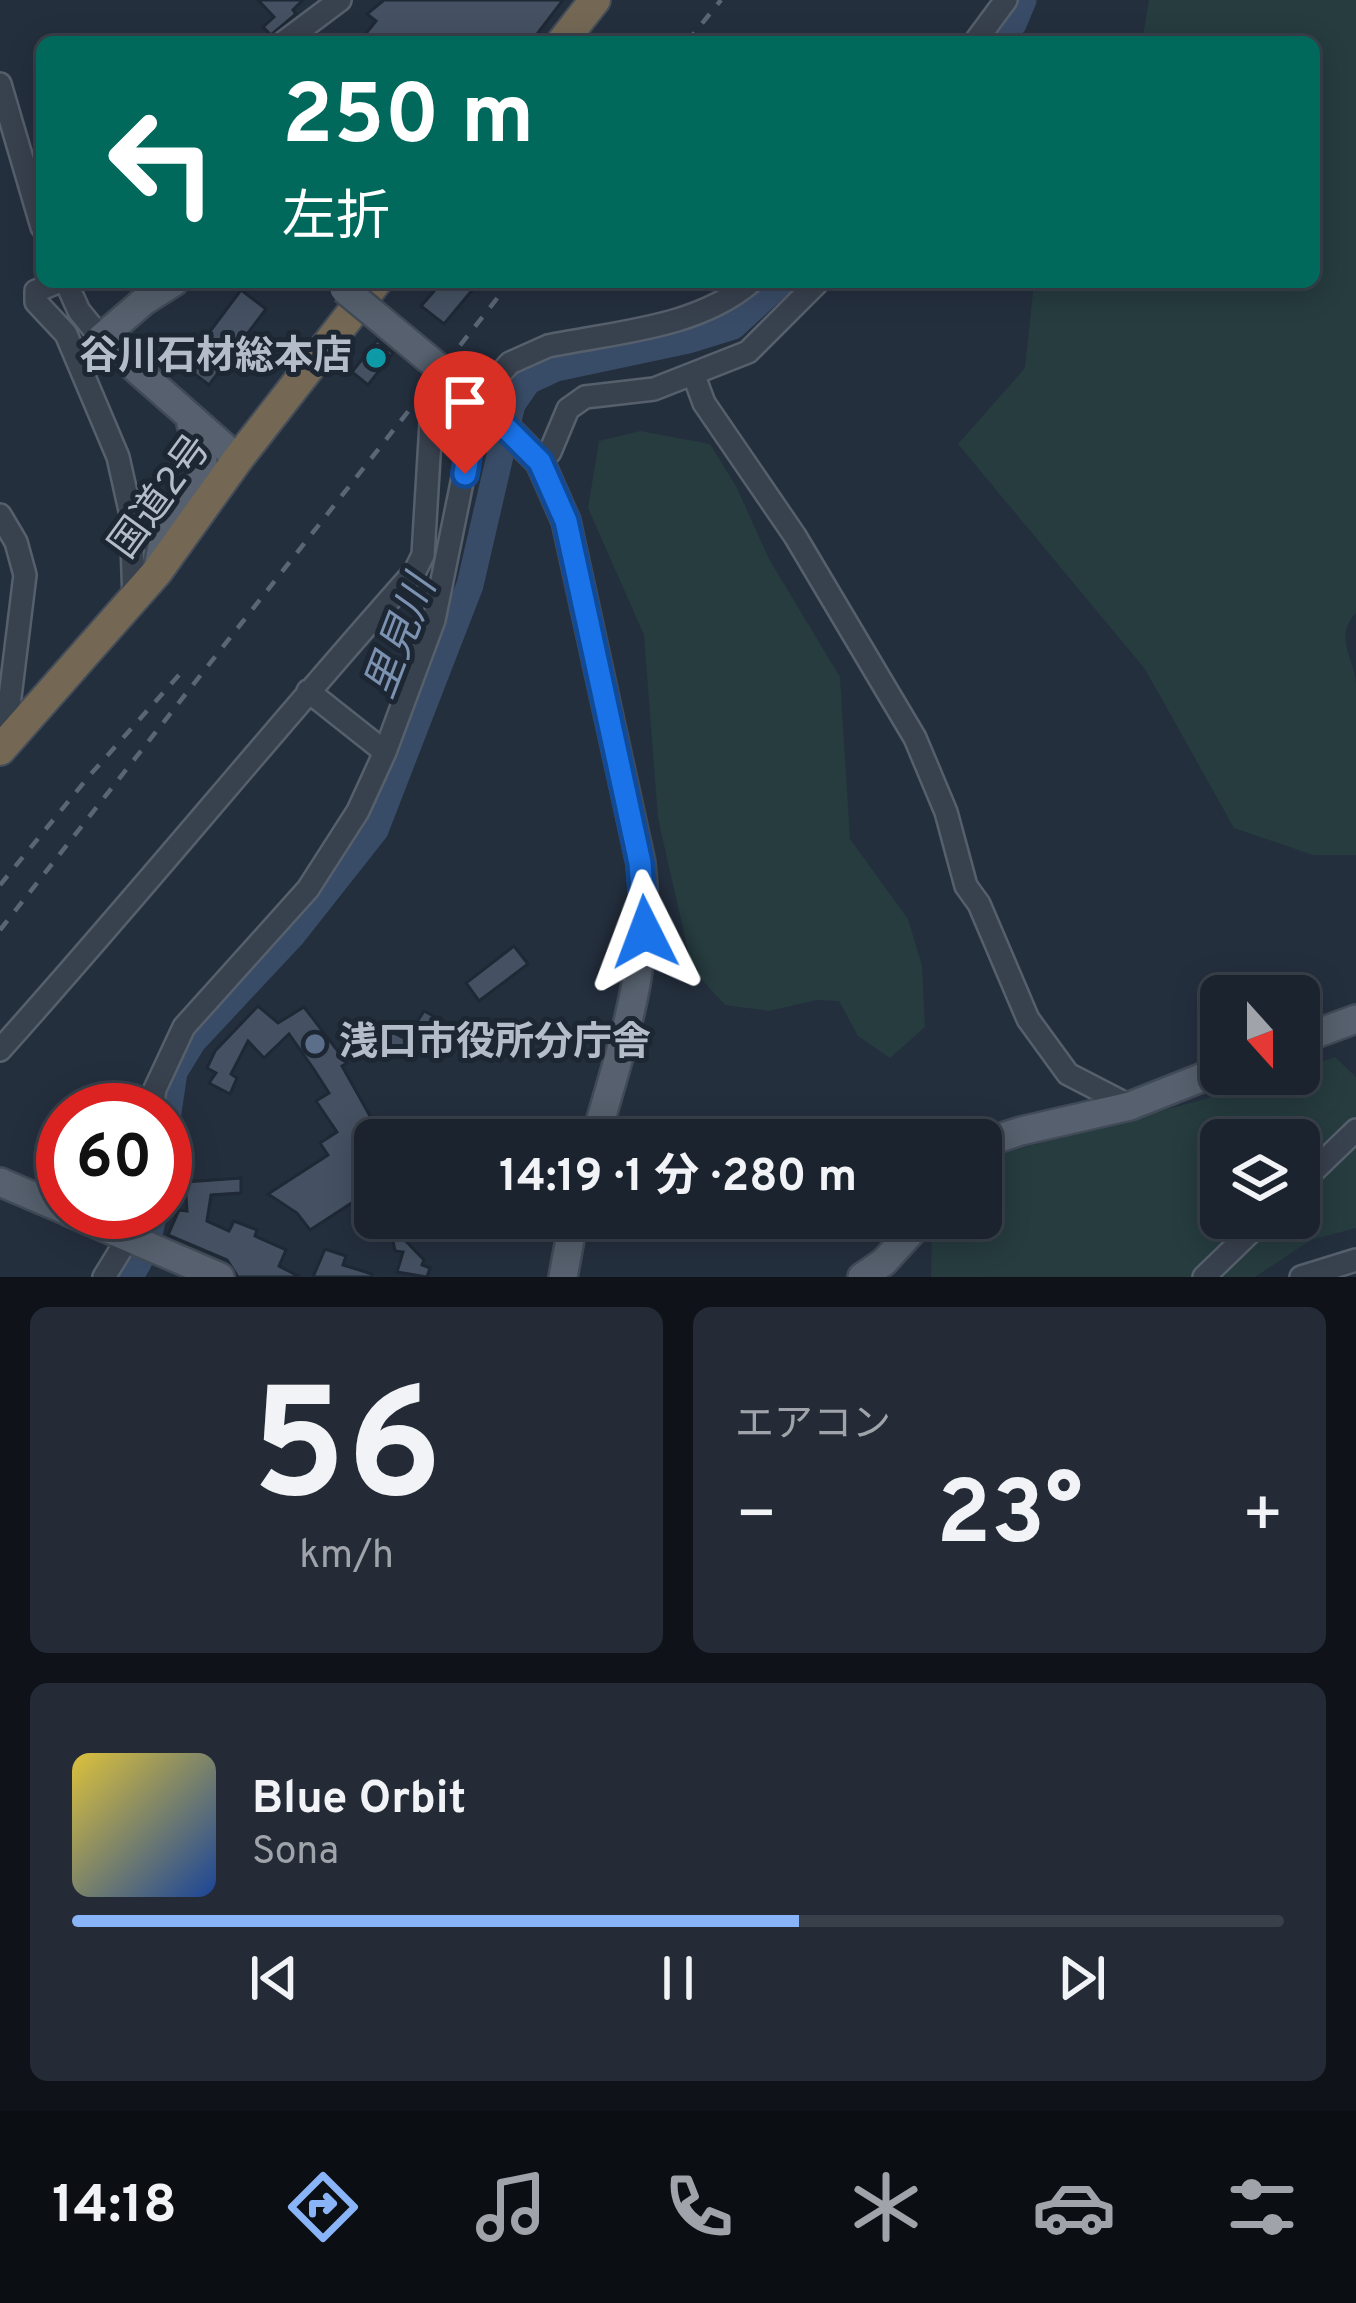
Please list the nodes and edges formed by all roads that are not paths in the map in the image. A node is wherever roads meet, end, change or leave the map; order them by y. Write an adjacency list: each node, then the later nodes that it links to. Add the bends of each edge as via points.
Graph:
1 (340, 0): 4 (street)
2 (595, 0): 5 (highway)
3 (1006, 0): 6 (street)
4 (292, 36)
5 (567, 36)
6 (979, 36)
7 (0, 84): 8 (street)
8 (36, 202)
9 (45, 288): 24 (street, via 36,302 66,334 118,457 131,515)
10 (66, 288): 16 (street)
11 (165, 288): 16 (main road)
12 (343, 288): 18 (main road, bridge)
13 (371, 288): 21 (highway, 国道2号)
14 (744, 288): 26 (street, via 695,315 526,354 488,388 437,412 423,555)
15 (812, 288): 17 (street, via 748,352)
16 (101, 338): 19 (main road)
17 (694, 376): 20 (street, via 585,397 568,409 550,452); 34 (street, via 915,738 966,886 1028,1019 1068,1074)
18 (486, 407): 20 (main road); 28 (street, via 471,437 443,588)
19 (188, 418): 21 (main road); 23 (main road, via 204,456 203,484 166,532)
20 (534, 454): 35 (main road, via 577,563 645,899 640,972)
21 (238, 459): 23 (highway, 国道2号)
22 (0, 515): 25 (street, via 25,575)
23 (158, 572): 24 (highway, 国道2号)
24 (134, 601): 27 (highway, 国道2号)
25 (5, 688): 27 (street)
26 (308, 691): 28 (street); 31 (street)
27 (2, 748)
28 (385, 752): 33 (street, via 308,889 184,1027)
29 (1356, 1019): 30 (main road)
30 (1320, 1032)
31 (0, 1050)
32 (1200, 1078): 34 (main road)
33 (156, 1083)
34 (1130, 1106): 37 (main road)
35 (601, 1119)
36 (1356, 1130): 38 (street)
37 (1002, 1136)
38 (1320, 1165)
39 (0, 1182): 40 (main road)
40 (36, 1198)
41 (128, 1239): 47 (street)
42 (147, 1239): 48 (main road)
43 (570, 1239): 49 (main road)
44 (905, 1239): 50 (main road)
45 (1243, 1239): 51 (street)
46 (1356, 1260): 52 (street)
47 (104, 1277)
48 (220, 1277)
49 (563, 1277)
50 (862, 1277)
51 (1204, 1277)
52 (1301, 1277)

